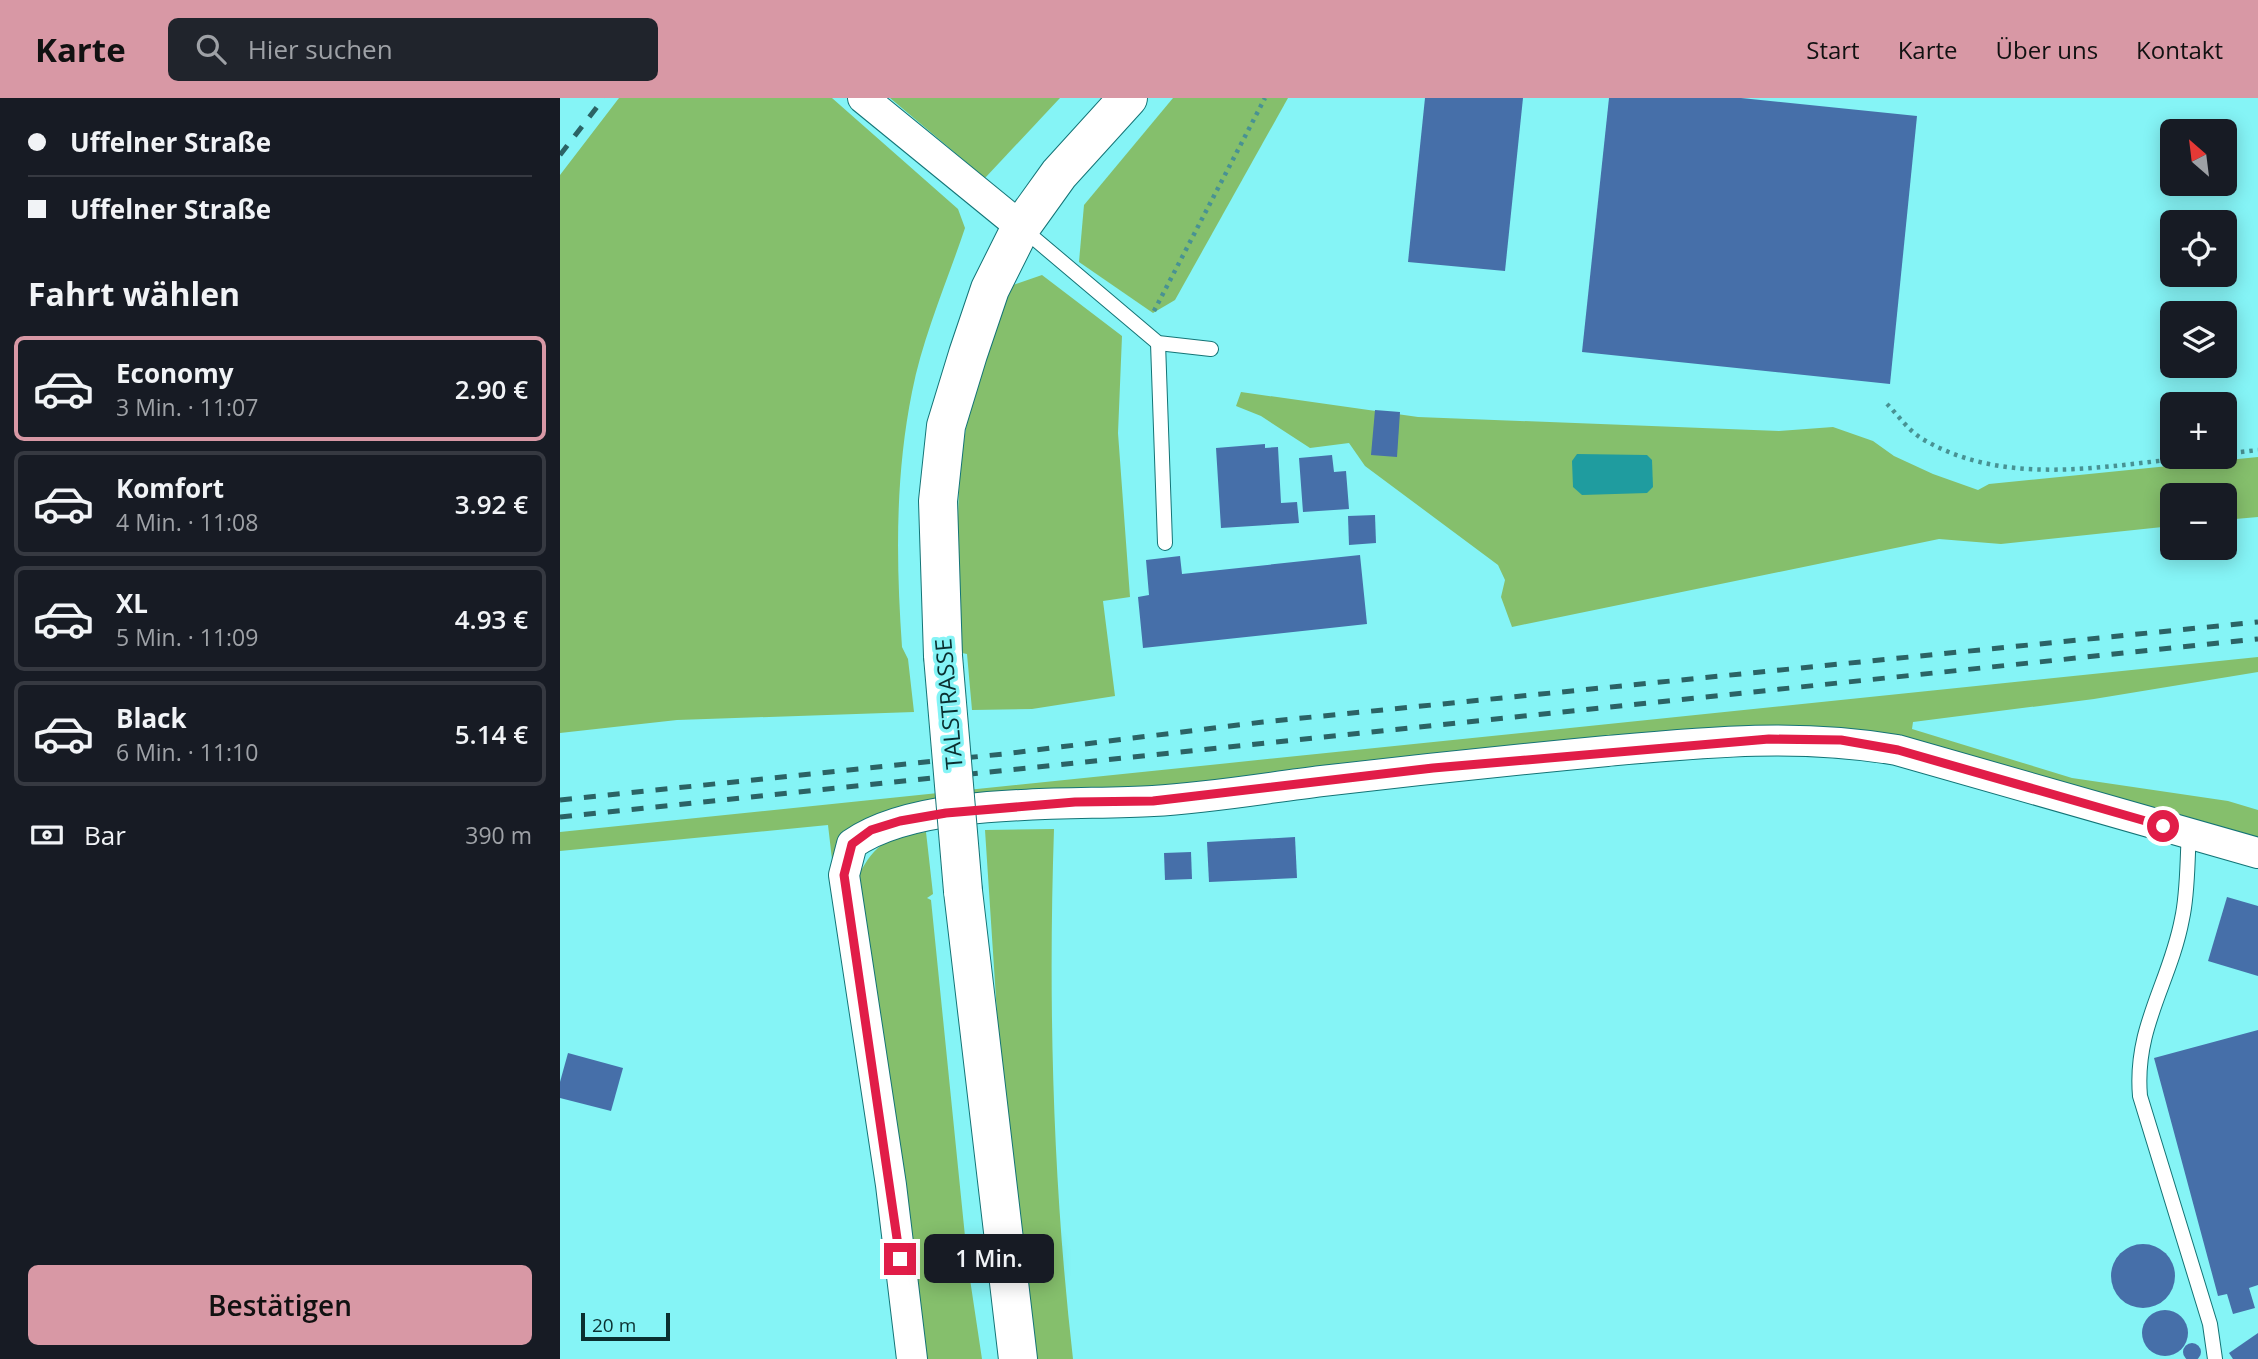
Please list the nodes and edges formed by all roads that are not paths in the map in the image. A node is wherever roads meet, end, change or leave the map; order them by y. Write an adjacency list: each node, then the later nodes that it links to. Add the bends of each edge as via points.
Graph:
1 (863, 98): 3 (street)
2 (1128, 98): 3 (street, TALSTRASSE, via 1059,174)
3 (1021, 227): 4 (lane); 10 (street, TALSTRASSE, bridge, via 990,289 946,426 938,501 943,656 963,891)
4 (1158, 342): 5 (lane); 6 (lane)
5 (1211, 349)
6 (1165, 543)
7 (2189, 834): 8 (street); 9 (street, via 1898,750 1841,740 1769,739 1433,768 1153,801 1075,802 946,813 871,830 852,844 844,875); 11 (lane, via 2182,920 2137,1066 2140,1096 2210,1324)
8 (2258, 853)
9 (912, 1359)
10 (1018, 1359)
11 (2215, 1359)

